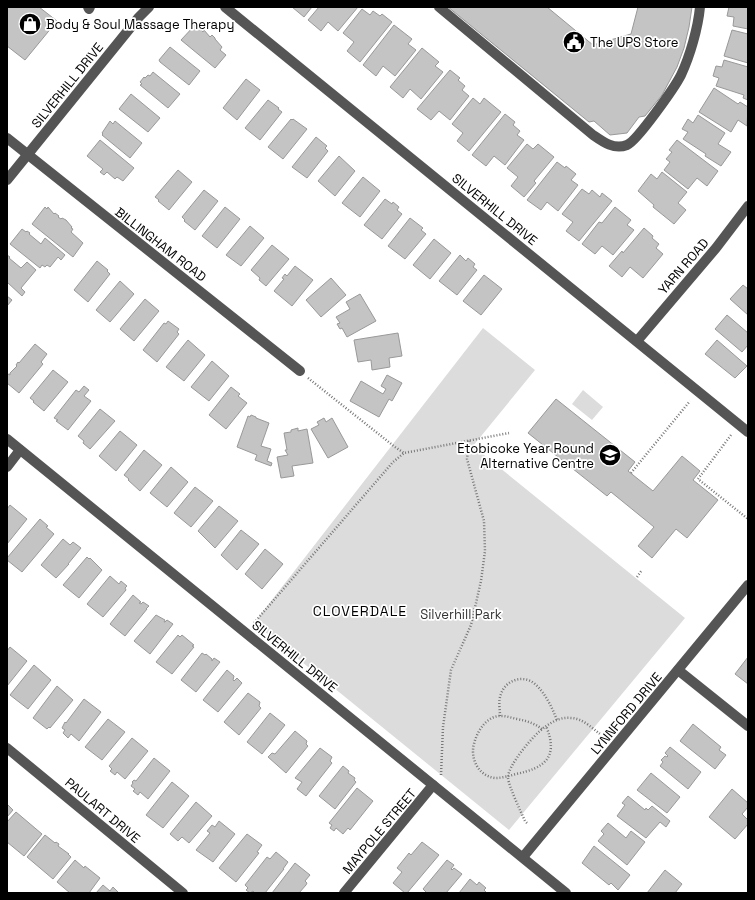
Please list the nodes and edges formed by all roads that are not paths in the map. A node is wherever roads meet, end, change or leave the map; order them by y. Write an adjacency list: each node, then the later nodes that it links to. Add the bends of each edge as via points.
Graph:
1 (149, 7): 6 (street, SILVERHILL DRIVE)
2 (225, 7): 9 (street, SILVERHILL DRIVE)
3 (439, 7): 4 (street, via 593,135 609,146 620,147 632,142 646,126 681,76 695,36)
4 (700, 7)
5 (7, 138): 6 (street, BILLINGHAM ROAD)
6 (27, 155): 7 (street, SILVERHILL DRIVE); 10 (street, BILLINGHAM ROAD)
7 (7, 180)
8 (748, 206): 9 (street, YARN ROAD)
9 (637, 341): 11 (street, SILVERHILL DRIVE)
10 (300, 371)
11 (748, 432)
12 (7, 439): 13 (street, SILVERHILL DRIVE)
13 (20, 450): 14 (street); 19 (street, SILVERHILL DRIVE)
14 (7, 467)
15 (748, 585): 16 (street, LYNNFORD DRIVE)
16 (678, 670): 17 (street); 20 (street, LYNNFORD DRIVE)
17 (748, 726)
18 (7, 748): 21 (street, PAULART DRIVE)
19 (436, 788): 20 (street, SILVERHILL DRIVE); 22 (street, MAYPOLE STREET)
20 (523, 857): 23 (street, SILVERHILL DRIVE)
21 (183, 893)
22 (344, 893)
23 (566, 893)

